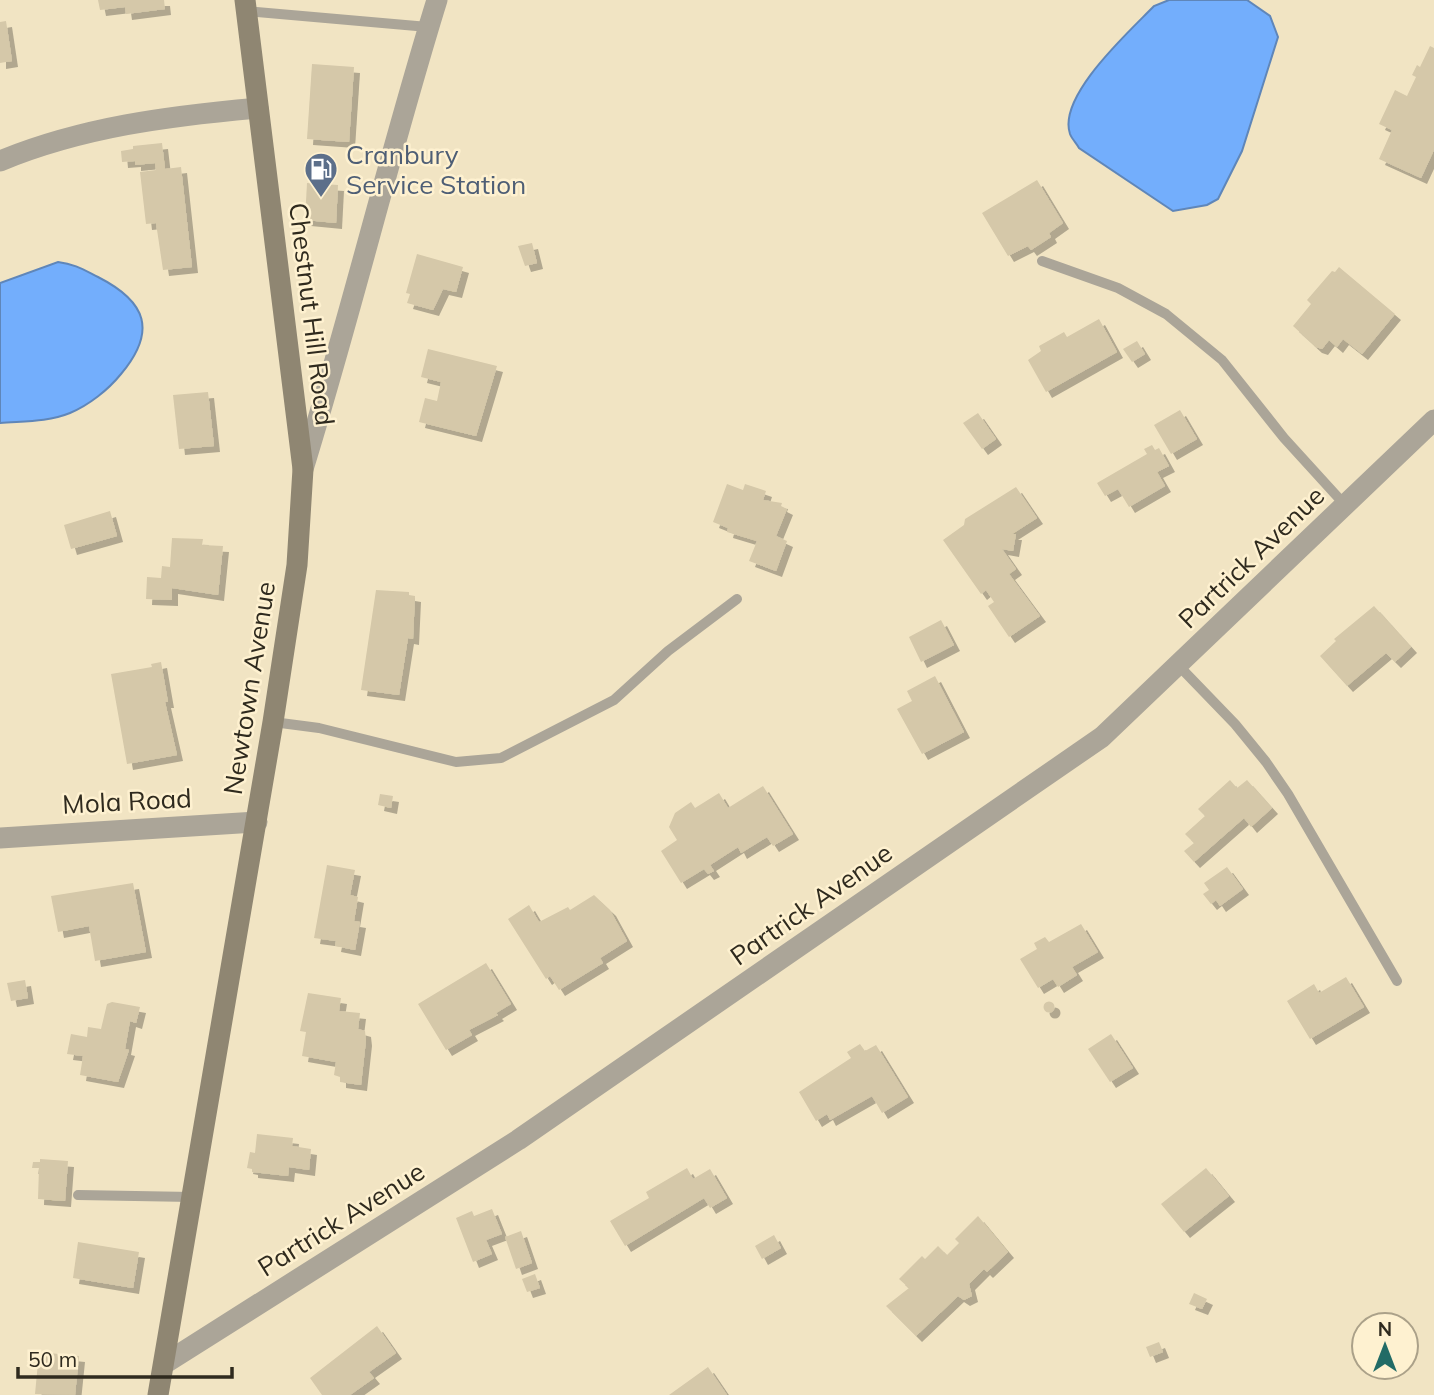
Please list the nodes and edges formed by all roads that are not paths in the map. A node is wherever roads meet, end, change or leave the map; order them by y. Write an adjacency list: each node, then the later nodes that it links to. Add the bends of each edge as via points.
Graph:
1 (437, 0): 3 (street, Newtown Avenue)
2 (245, 5): 3 (lane); 4 (main road, Chestnut Hill Road)
3 (428, 27): 8 (street, Newtown Avenue)
4 (257, 108): 5 (street, via 85,132); 8 (main road, Chestnut Hill Road)
5 (0, 161)
6 (1042, 261): 9 (lane, via 1118,288 1166,314 1222,360)
7 (1434, 420): 9 (street, Partrick Avenue)
8 (303, 469): 12 (main road, Newtown Avenue, via 297,565)
9 (1345, 505): 11 (street, Partrick Avenue)
10 (737, 598): 12 (lane, via 668,651 614,701 501,758 456,762)
11 (1179, 666): 15 (lane, via 1266,762); 18 (street, Partrick Avenue, via 1102,737 518,1140)
12 (273, 722): 13 (main road, Newtown Avenue)
13 (257, 822): 14 (street, Mola Road); 17 (main road, Newtown Avenue)
14 (0, 838)
15 (1397, 981)
16 (78, 1195): 17 (lane)
17 (192, 1197): 18 (main road, Newtown Avenue)
18 (164, 1364): 19 (main road, Newtown Avenue)
19 (158, 1395)

